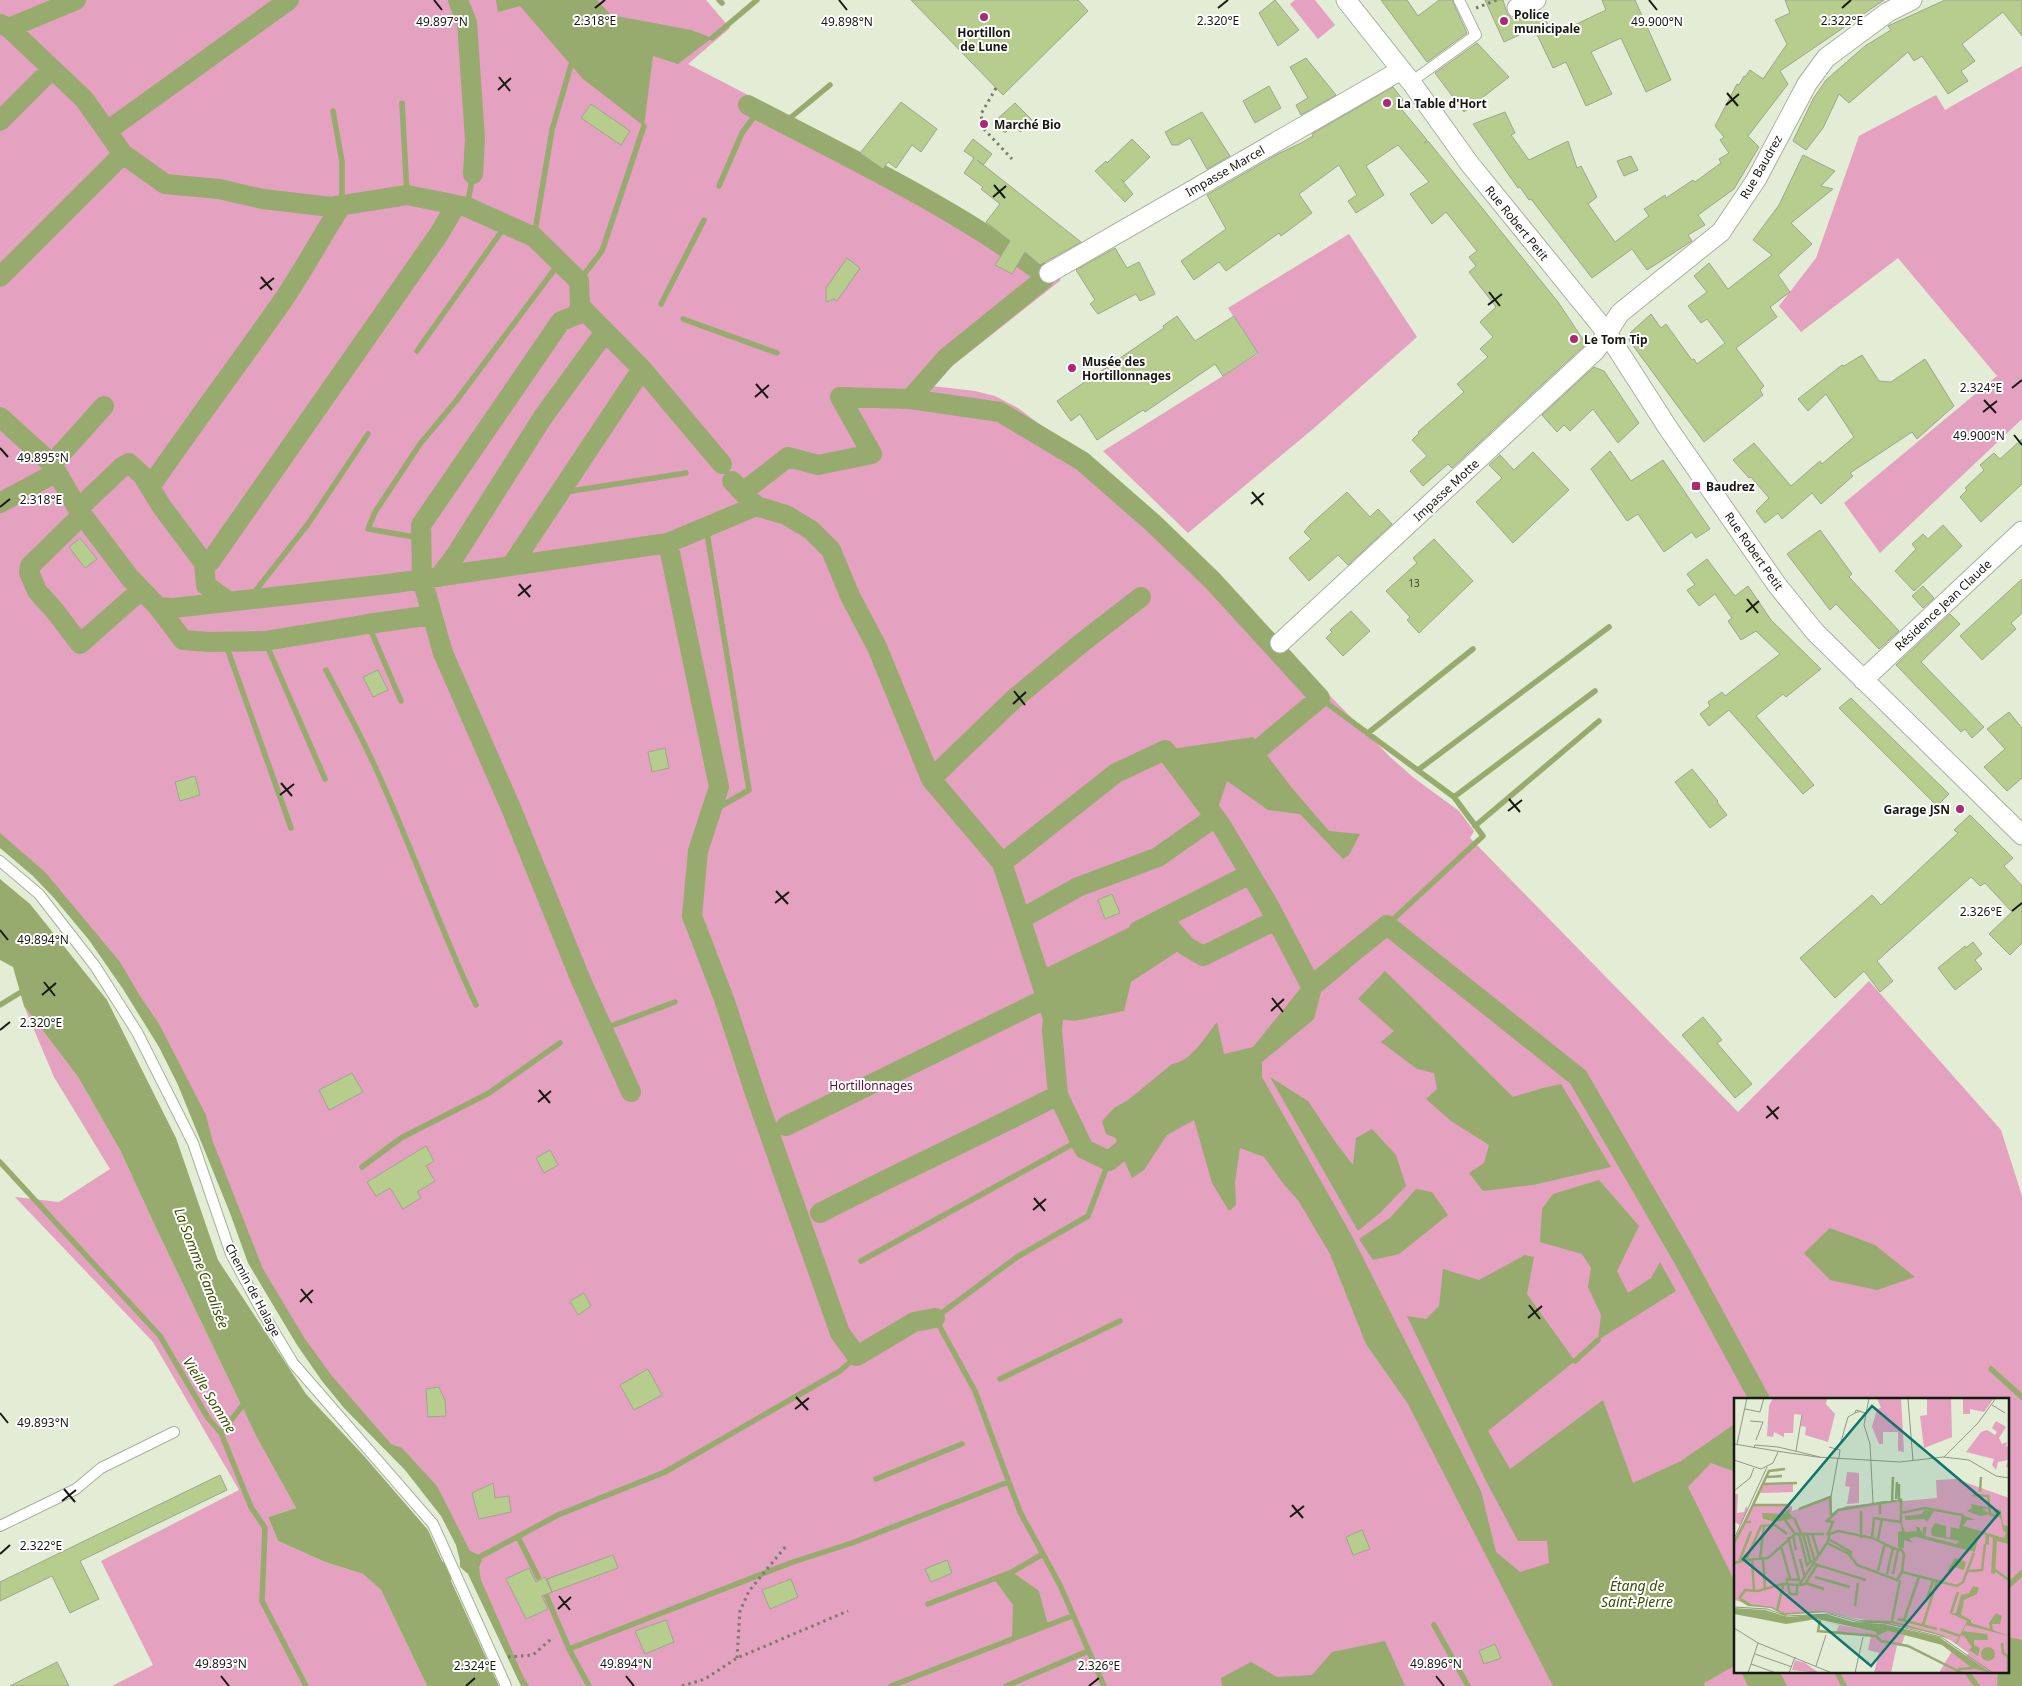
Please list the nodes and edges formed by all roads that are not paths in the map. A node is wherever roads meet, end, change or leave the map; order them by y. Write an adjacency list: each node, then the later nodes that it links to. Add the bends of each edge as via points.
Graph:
1 (1346, 0): 6 (street, Rue Robert Petit)
2 (1459, 0): 6 (lane, via 1476,35)
3 (1536, 0): 5 (street)
4 (1912, 0): 8 (street, Rue Baudrez, via 1888,12 1826,58 1807,84 1756,180 1721,232 1620,313)
5 (1517, 8)
6 (1406, 76): 7 (street, Impasse Marcel); 8 (street, Rue Robert Petit, via 1469,163)
7 (1049, 273)
8 (1607, 333): 10 (street, Impasse Motte, via 1596,350); 11 (street, Rue Robert Petit, via 1668,428 1777,585 1815,632)
9 (2022, 531): 11 (street, Résidence Jean Claude)
10 (1280, 644)
11 (1864, 680): 12 (street, Rue Robert Petit)
12 (2022, 835)
13 (0, 861): 16 (lane, Chemin de Halage, via 39,894 95,966 137,1032 193,1143 231,1254 263,1314 294,1363 433,1524)
14 (174, 1432): 15 (lane, via 102,1468 76,1489)
15 (0, 1526)
16 (506, 1686)

